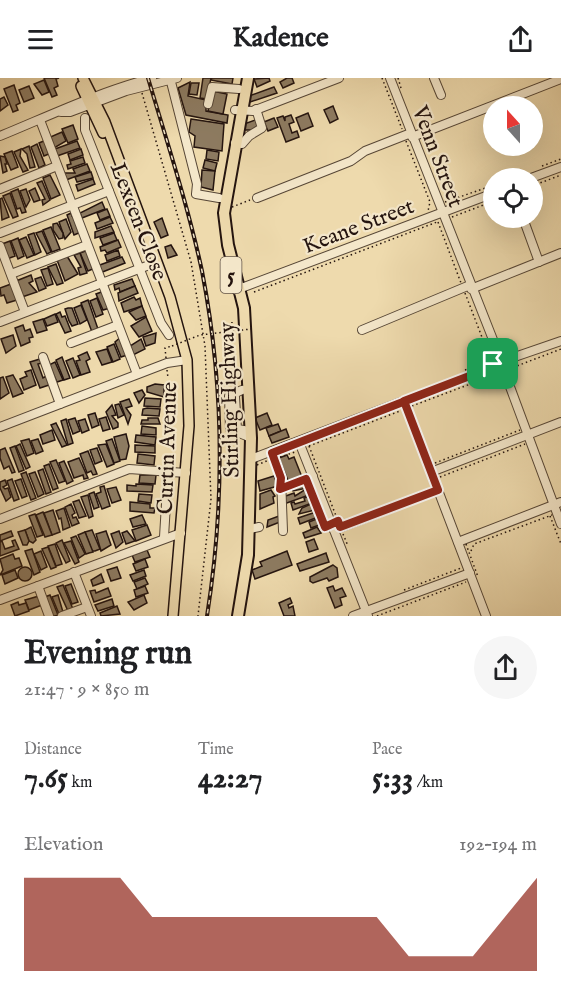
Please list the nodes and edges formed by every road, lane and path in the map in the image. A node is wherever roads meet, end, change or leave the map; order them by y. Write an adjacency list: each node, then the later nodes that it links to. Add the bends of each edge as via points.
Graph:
1 (77, 78): 16 (main road, Curtin Avenue)
2 (83, 78): 16 (main road, Curtin Avenue)
3 (153, 78): 12 (street)
4 (248, 78): 19 (highway, Stirling Highway / 5)
5 (339, 78): 18 (street)
6 (382, 78): 22 (path)
7 (390, 78): 22 (street, Venn Street)
8 (398, 78): 14 (path)
9 (434, 78): 15 (street)
10 (172, 79): 16 (street); 34 (street, via 198,184 196,194)
11 (561, 79): 22 (street)
12 (134, 80): 16 (street)
13 (240, 84): 17 (street, via 212,87); 19 (highway, Stirling Highway / 5)
14 (402, 89)
15 (441, 95)
16 (92, 101): 21 (street); 47 (main road, Curtin Avenue, via 111,137)
17 (208, 104)
18 (256, 110): 19 (street); 24 (street, via 262,128 242,144)
19 (238, 111): 24 (highway, Stirling Highway / 5); 34 (highway, Stirling Highway / 5)
20 (85, 118): 31 (street, Lexcen Close, via 85,130)
21 (40, 120): 23 (street); 25 (street)
22 (408, 135): 35 (street); 40 (path, via 431,205); 41 (street, Venn Street)
23 (0, 136)
24 (234, 143): 53 (highway, Stirling Highway / 5, via 224,213)
25 (57, 166): 30 (street); 38 (street)
26 (561, 167): 27 (street)
27 (543, 174)
28 (561, 175): 29 (path)
29 (543, 182)
30 (0, 189)
31 (109, 191): 38 (street); 49 (street, Lexcen Close)
32 (483, 192): 41 (path)
33 (442, 193): 41 (path)
34 (219, 198): 53 (highway, Stirling Highway / 5, via 219,234)
35 (257, 198): 39 (path)
36 (483, 198): 41 (street, Keane Street)
37 (483, 204): 41 (path)
38 (72, 205): 43 (street); 44 (street)
39 (228, 208)
40 (419, 214)
41 (445, 214): 52 (street, Venn Street); 52 (path); 53 (street, Keane Street); 54 (path)
42 (527, 228): 48 (street)
43 (0, 233)
44 (87, 245): 50 (street); 51 (street)
45 (0, 246): 50 (street)
46 (561, 253): 48 (street)
47 (157, 262): 49 (street); 68 (main road, Curtin Avenue)
48 (539, 262): 52 (street)
49 (139, 268): 51 (street); 62 (street, Lexcen Close, via 160,323)
50 (11, 274): 55 (street)
51 (102, 283): 55 (street); 58 (street)
52 (467, 288): 60 (street); 70 (street, Venn Street); 71 (path, via 491,360)
53 (238, 289): 74 (highway, Stirling Highway / 5)
54 (254, 292)
55 (25, 312): 56 (street)
56 (0, 322)
57 (232, 322): 61 (path)
58 (118, 325): 64 (street); 72 (street)
59 (251, 329): 61 (path, bridge)
60 (362, 330)
61 (231, 332): 67 (path, bridge, via 200,335 165,348)
62 (169, 335)
63 (561, 340): 70 (street)
64 (70, 343)
65 (561, 349): 70 (path, via 509,369)
66 (43, 357): 76 (street)
67 (166, 360)
68 (187, 360): 72 (street); 87 (main road, Curtin Avenue, via 190,406)
69 (167, 366): 73 (path)
70 (501, 367): 75 (street); 81 (street, Venn Street)
71 (458, 373)
72 (137, 374): 76 (street)
73 (168, 378)
74 (244, 392): 80 (highway, Stirling Highway / 5); 80 (street, via 229,396 230,429)
75 (404, 401): 82 (street); 88 (street)
76 (60, 404): 79 (street)
77 (401, 411): 82 (path)
78 (561, 422): 81 (street)
79 (0, 427)
80 (247, 435): 84 (highway, Stirling Highway / 5); 116 (highway, Stirling Highway / 5, via 243,538)
81 (527, 439): 88 (street); 88 (path); 92 (street, Venn Street)
82 (303, 446): 83 (street); 85 (path, via 296,451); 89 (street); 95 (path)
83 (272, 453): 84 (street); 90 (street, via 281,478)
84 (251, 459): 117 (highway, Stirling Highway / 5, via 256,476 253,555)
85 (299, 460)
86 (168, 471): 87 (street); 93 (street, via 129,469); 98 (street)
87 (186, 473): 97 (main road, Curtin Avenue)
88 (432, 475): 91 (street)
89 (309, 478): 90 (street); 95 (street); 95 (path, via 325,527)
90 (280, 489): 96 (street)
91 (438, 490): 95 (street); 99 (street)
92 (557, 504): 94 (street, Venn Street); 99 (street)
93 (0, 519)
94 (561, 524)
95 (336, 526): 101 (path); 111 (street)
96 (283, 531)
97 (181, 533): 98 (street); 115 (main road, Curtin Avenue)
98 (164, 537): 104 (street)
99 (458, 542): 105 (street)
100 (561, 544): 102 (path, via 550,515 474,544)
101 (350, 552)
102 (467, 559)
103 (461, 568): 108 (path)
104 (74, 572): 107 (street); 110 (street)
105 (470, 573): 111 (street); 120 (street)
106 (467, 582): 119 (path)
107 (38, 586): 109 (street); 112 (street)
108 (400, 591)
109 (0, 600)
110 (87, 607): 113 (street); 114 (street)
111 (367, 614): 118 (street)
112 (49, 616)
113 (62, 616)
114 (91, 616)
115 (173, 616)
116 (232, 616)
117 (238, 616)
118 (354, 616)
119 (377, 616)
120 (486, 616)

